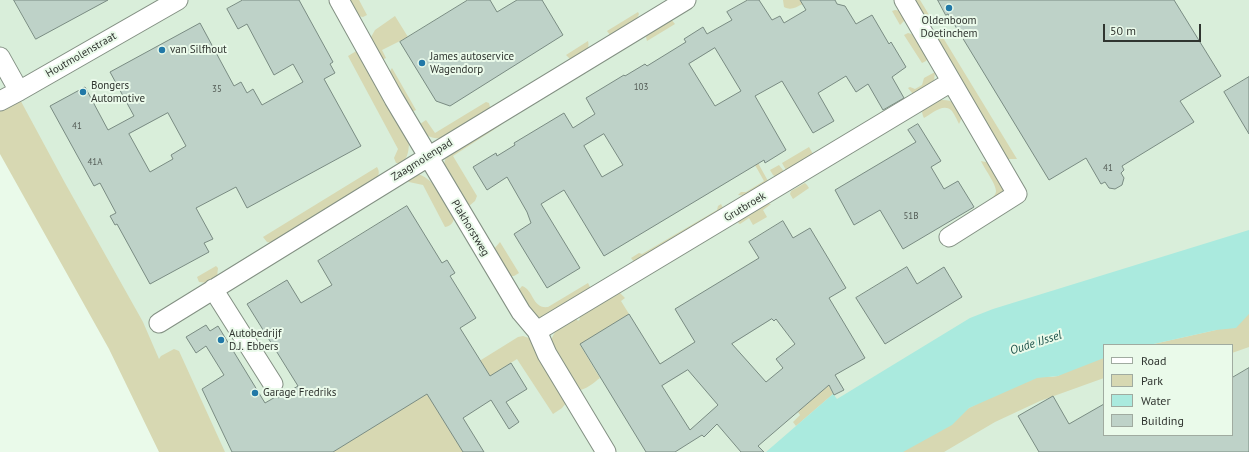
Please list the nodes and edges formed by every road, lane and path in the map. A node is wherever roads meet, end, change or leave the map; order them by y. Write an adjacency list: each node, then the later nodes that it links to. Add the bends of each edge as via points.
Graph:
1 (178, 0): 7 (street, Houtmolenstraat)
2 (339, 0): 9 (street, Plakhorstweg)
3 (686, 0): 9 (street, Zaagmolenpad)
4 (904, 0): 6 (street)
5 (0, 57): 7 (street)
6 (951, 82): 10 (street, via 1017,194); 13 (street, Grutbroek)
7 (19, 91): 8 (street, Houtmolenstraat)
8 (0, 101)
9 (428, 156): 11 (street, Zaagmolenpad); 13 (street, Plakhorstweg, via 521,312)
10 (949, 237)
11 (213, 289): 12 (street, Zaagmolenpad); 14 (street)
12 (159, 323)
13 (538, 331): 15 (street, Plakhorstweg, via 547,354)
14 (273, 384)
15 (606, 452)

